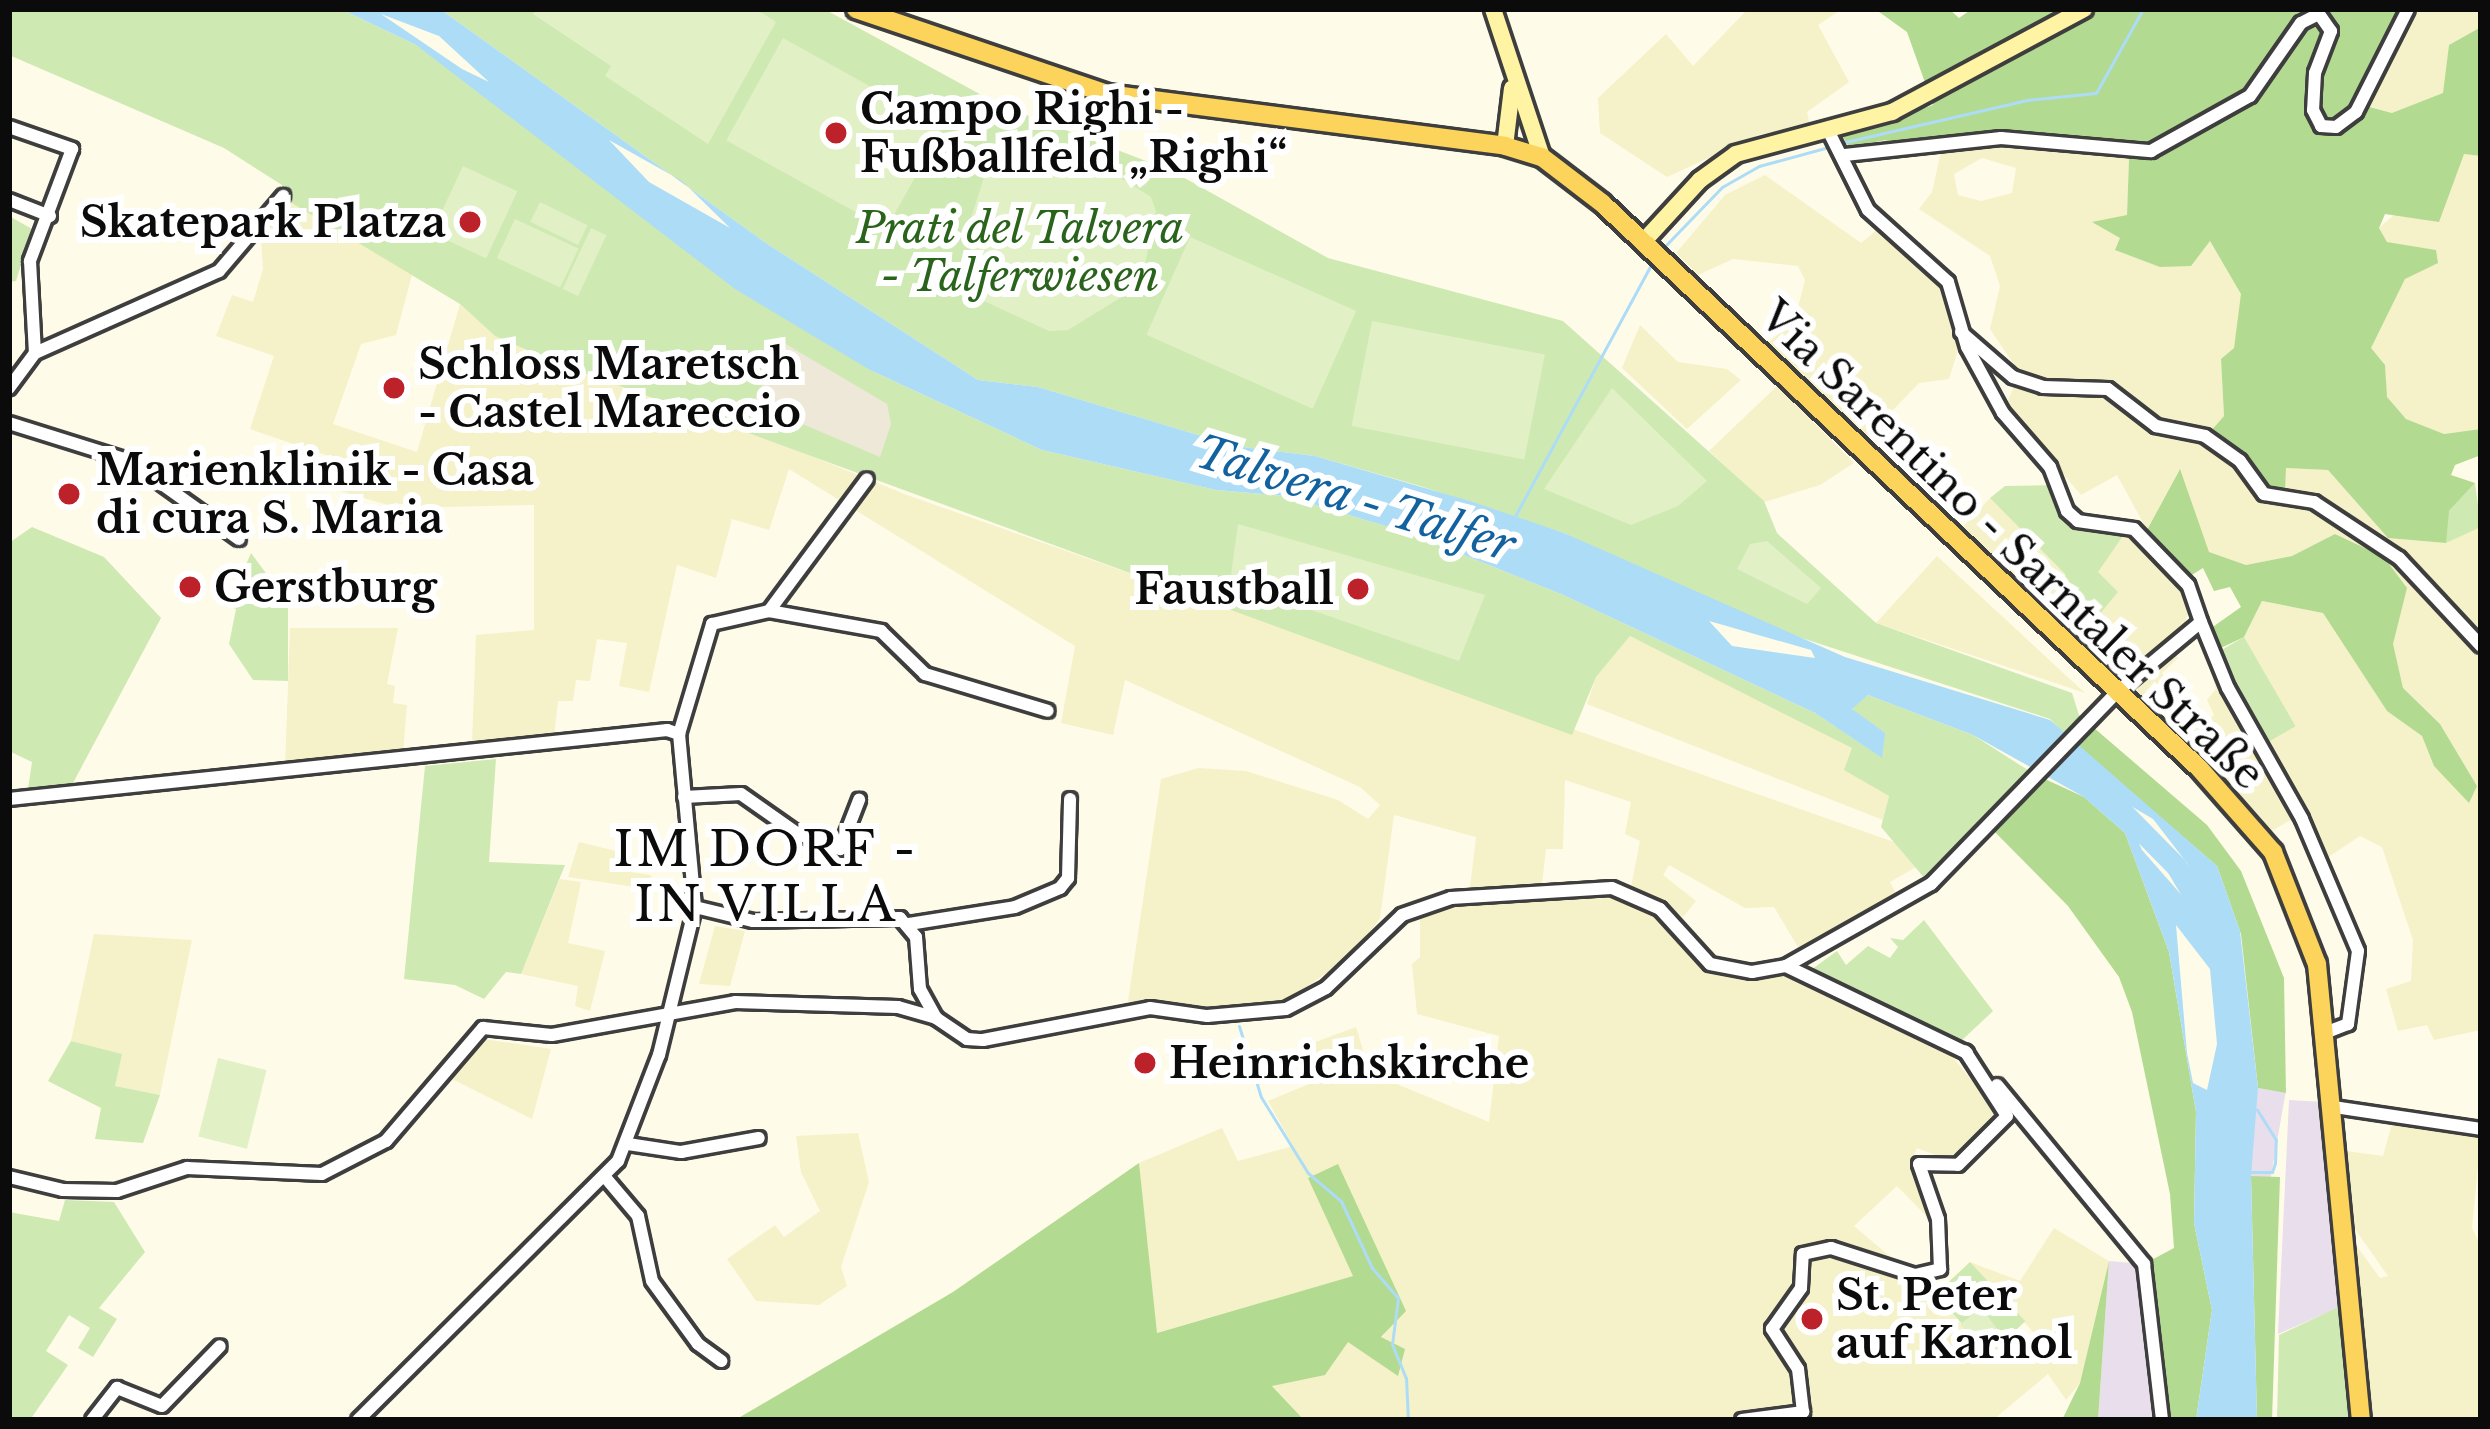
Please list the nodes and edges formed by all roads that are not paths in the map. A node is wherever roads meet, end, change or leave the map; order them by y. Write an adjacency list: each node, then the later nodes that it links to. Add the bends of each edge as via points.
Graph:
1 (856, 9): 8 (main road, via 1107,94)
2 (1493, 9): 5 (main road)
3 (2084, 9): 7 (main road, via 1936,93)
4 (2408, 9): 9 (street, via 2356,112 2336,127 2321,126 2313,110 2315,73 2331,31 2319,14 2301,23 2243,101 2151,151 2001,138)
5 (1512, 81): 8 (main road); 10 (main road)
6 (9, 127): 13 (street, via 72,148)
7 (1831, 133): 9 (street); 14 (main road, via 1722,162)
8 (1505, 146): 10 (main road)
9 (1845, 153): 15 (street, via 1868,210 1948,282)
10 (1541, 157): 14 (main road, Via Sarentino - Sarntaler Straße)
11 (283, 196): 16 (street, via 219,272)
12 (9, 200): 13 (street)
13 (50, 216): 16 (street, via 28,278)
14 (1643, 242): 24 (main road, Via Sarentino - Sarntaler Straße)
15 (1960, 331): 22 (street, via 2003,413 2050,467 2067,511 2134,529 2188,585); 23 (street, via 2013,377 2043,387 2108,389 2156,426 2205,436 2240,460 2264,494 2314,502 2399,558)
16 (35, 346): 17 (street)
17 (9, 388)
18 (9, 423): 20 (street, via 130,460)
19 (866, 479): 21 (street)
20 (239, 539)
21 (769, 611): 25 (street, via 881,631 925,674); 26 (street, via 712,624)
22 (2201, 622): 24 (street); 38 (street, via 2358,951 2348,1024)
23 (2481, 646)
24 (2111, 699): 33 (street, via 1931,884); 38 (main road, Via Sarentino - Sarntaler Straße, via 2242,809 2272,852 2302,910)
25 (1048, 711)
26 (680, 734): 27 (street); 28 (street, via 653,730)
27 (683, 797): 30 (street, via 741,794 798,834 840,849); 31 (street)
28 (9, 799)
29 (1070, 799): 32 (street, via 1060,889 1015,907)
30 (859, 800)
31 (695, 907): 32 (street, via 752,921 884,916); 37 (street)
32 (909, 924): 34 (street)
33 (1786, 966): 36 (street, via 1752,972 1710,964 1639,895 1612,888 1451,898 1402,915 1326,988 1286,1009 1207,1016 1150,1008 983,1040); 39 (street)
34 (920, 989): 35 (street); 36 (street)
35 (898, 1007): 36 (street); 37 (street, via 735,1002)
36 (936, 1018)
37 (664, 1019): 43 (street); 44 (street, via 552,1035 475,1030 386,1141 322,1174 187,1168 117,1191)
38 (2327, 1032): 40 (main road, Via Sarentino - Sarntaler Straße)
39 (1965, 1051): 50 (street, via 2007,1116 1958,1165 1919,1164 1938,1219 1940,1269 1915,1276 1831,1249 1803,1254 1801,1288 1772,1329 1798,1370 1803,1412); 51 (street, via 2132,1244 2146,1271)
40 (2335, 1108): 41 (street); 52 (main road, Via Sarentino - Sarntaler Straße)
41 (2481, 1130)
42 (759, 1138): 43 (street, via 681,1152)
43 (628, 1144): 45 (street)
44 (9, 1177)
45 (605, 1177): 47 (street, via 638,1216 652,1281 698,1344); 49 (street)
46 (220, 1346): 48 (street, via 162,1406 117,1388)
47 (722, 1360)
48 (92, 1420)
49 (358, 1420)
50 (1742, 1420)
51 (2162, 1420)
52 (2361, 1420)

